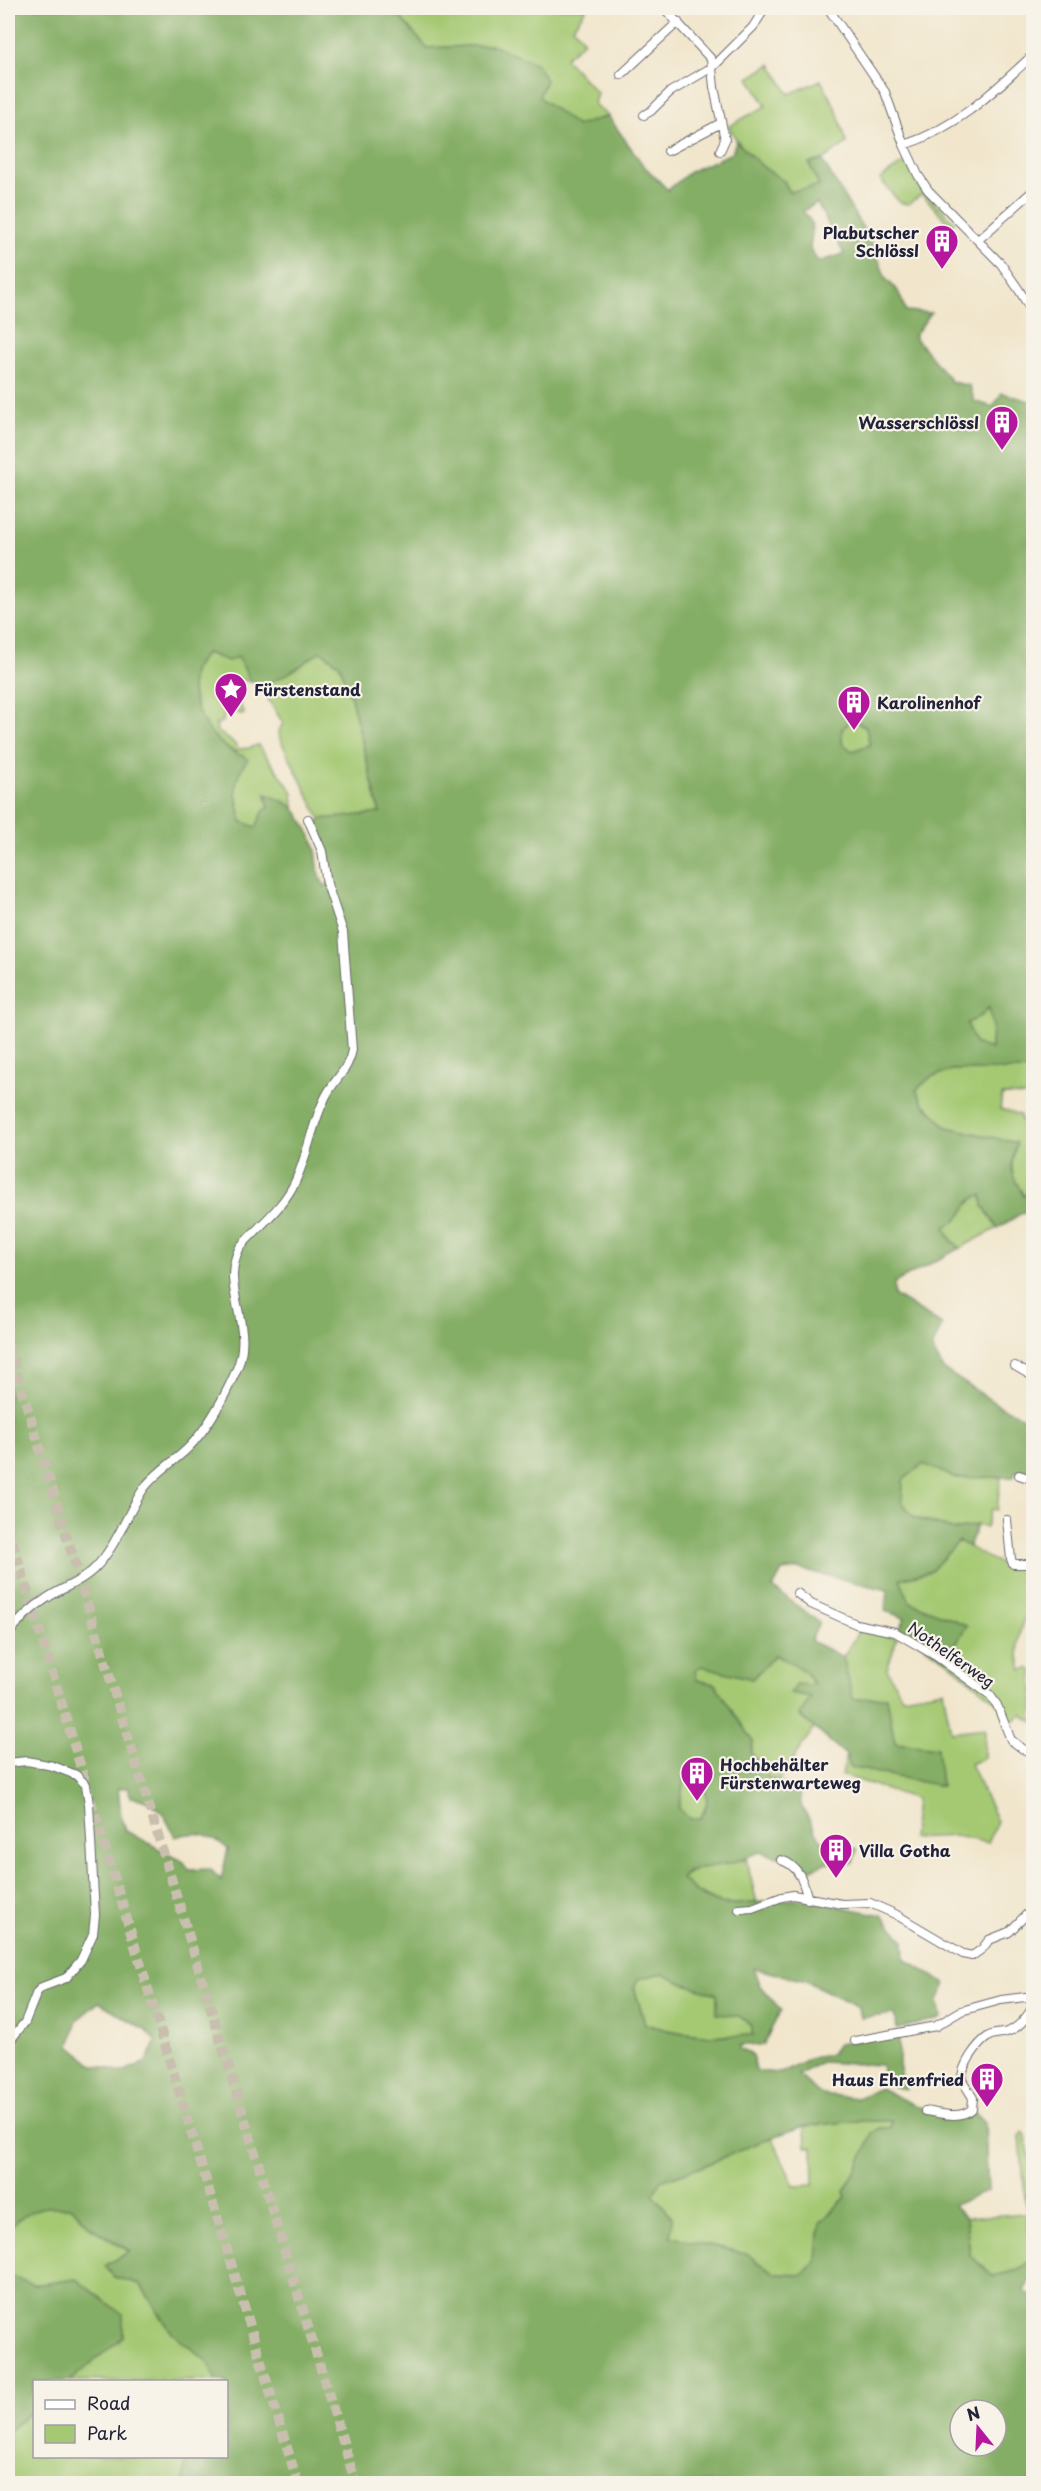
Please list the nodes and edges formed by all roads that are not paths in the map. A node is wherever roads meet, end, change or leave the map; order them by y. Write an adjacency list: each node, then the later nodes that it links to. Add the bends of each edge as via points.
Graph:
1 (664, 8): 4 (street)
2 (765, 8): 6 (street, via 755,25)
3 (828, 8): 10 (street, via 885,92)
4 (678, 22): 6 (street); 7 (street)
5 (1034, 54): 10 (street, via 984,100 947,127)
6 (714, 66): 8 (street, via 670,92); 9 (street)
7 (621, 75)
8 (644, 115)
9 (721, 123): 11 (street); 12 (street, via 725,140)
10 (904, 145): 14 (street, via 928,190)
11 (668, 151)
12 (720, 151)
13 (1034, 190): 14 (street)
14 (978, 240): 15 (street)
15 (1034, 315)
16 (308, 819): 24 (street, via 322,851 327,884 343,932 352,1050 350,1062 319,1109 296,1180 276,1210 235,1256 232,1273 244,1343 237,1371 199,1436 146,1486 105,1557 82,1580 47,1598)
17 (1015, 1366): 18 (street)
18 (1034, 1377)
19 (1019, 1475): 20 (street)
20 (1034, 1480)
21 (1007, 1520): 22 (street, via 1013,1564)
22 (1034, 1564)
23 (797, 1593): 25 (street, Nothelferweg, via 811,1604 856,1624 895,1632 936,1656 990,1695 1011,1740)
24 (8, 1635)
25 (1034, 1754)
26 (8, 1763): 34 (street, via 27,1761 53,1766 76,1775 86,1785 95,1915 93,1934 81,1960 66,1978 37,1992 25,2022)
27 (781, 1860): 28 (street, via 797,1870)
28 (808, 1899): 29 (street, via 794,1895); 30 (street, via 870,1903 972,1956)
29 (739, 1909)
30 (1034, 1911)
31 (1034, 1996): 33 (street, via 961,2011 936,2026)
32 (1034, 2005): 35 (street, via 1017,2026 984,2040 965,2066 962,2080 973,2098 972,2109 958,2115)
33 (855, 2041)
34 (8, 2043)
35 (925, 2111)

